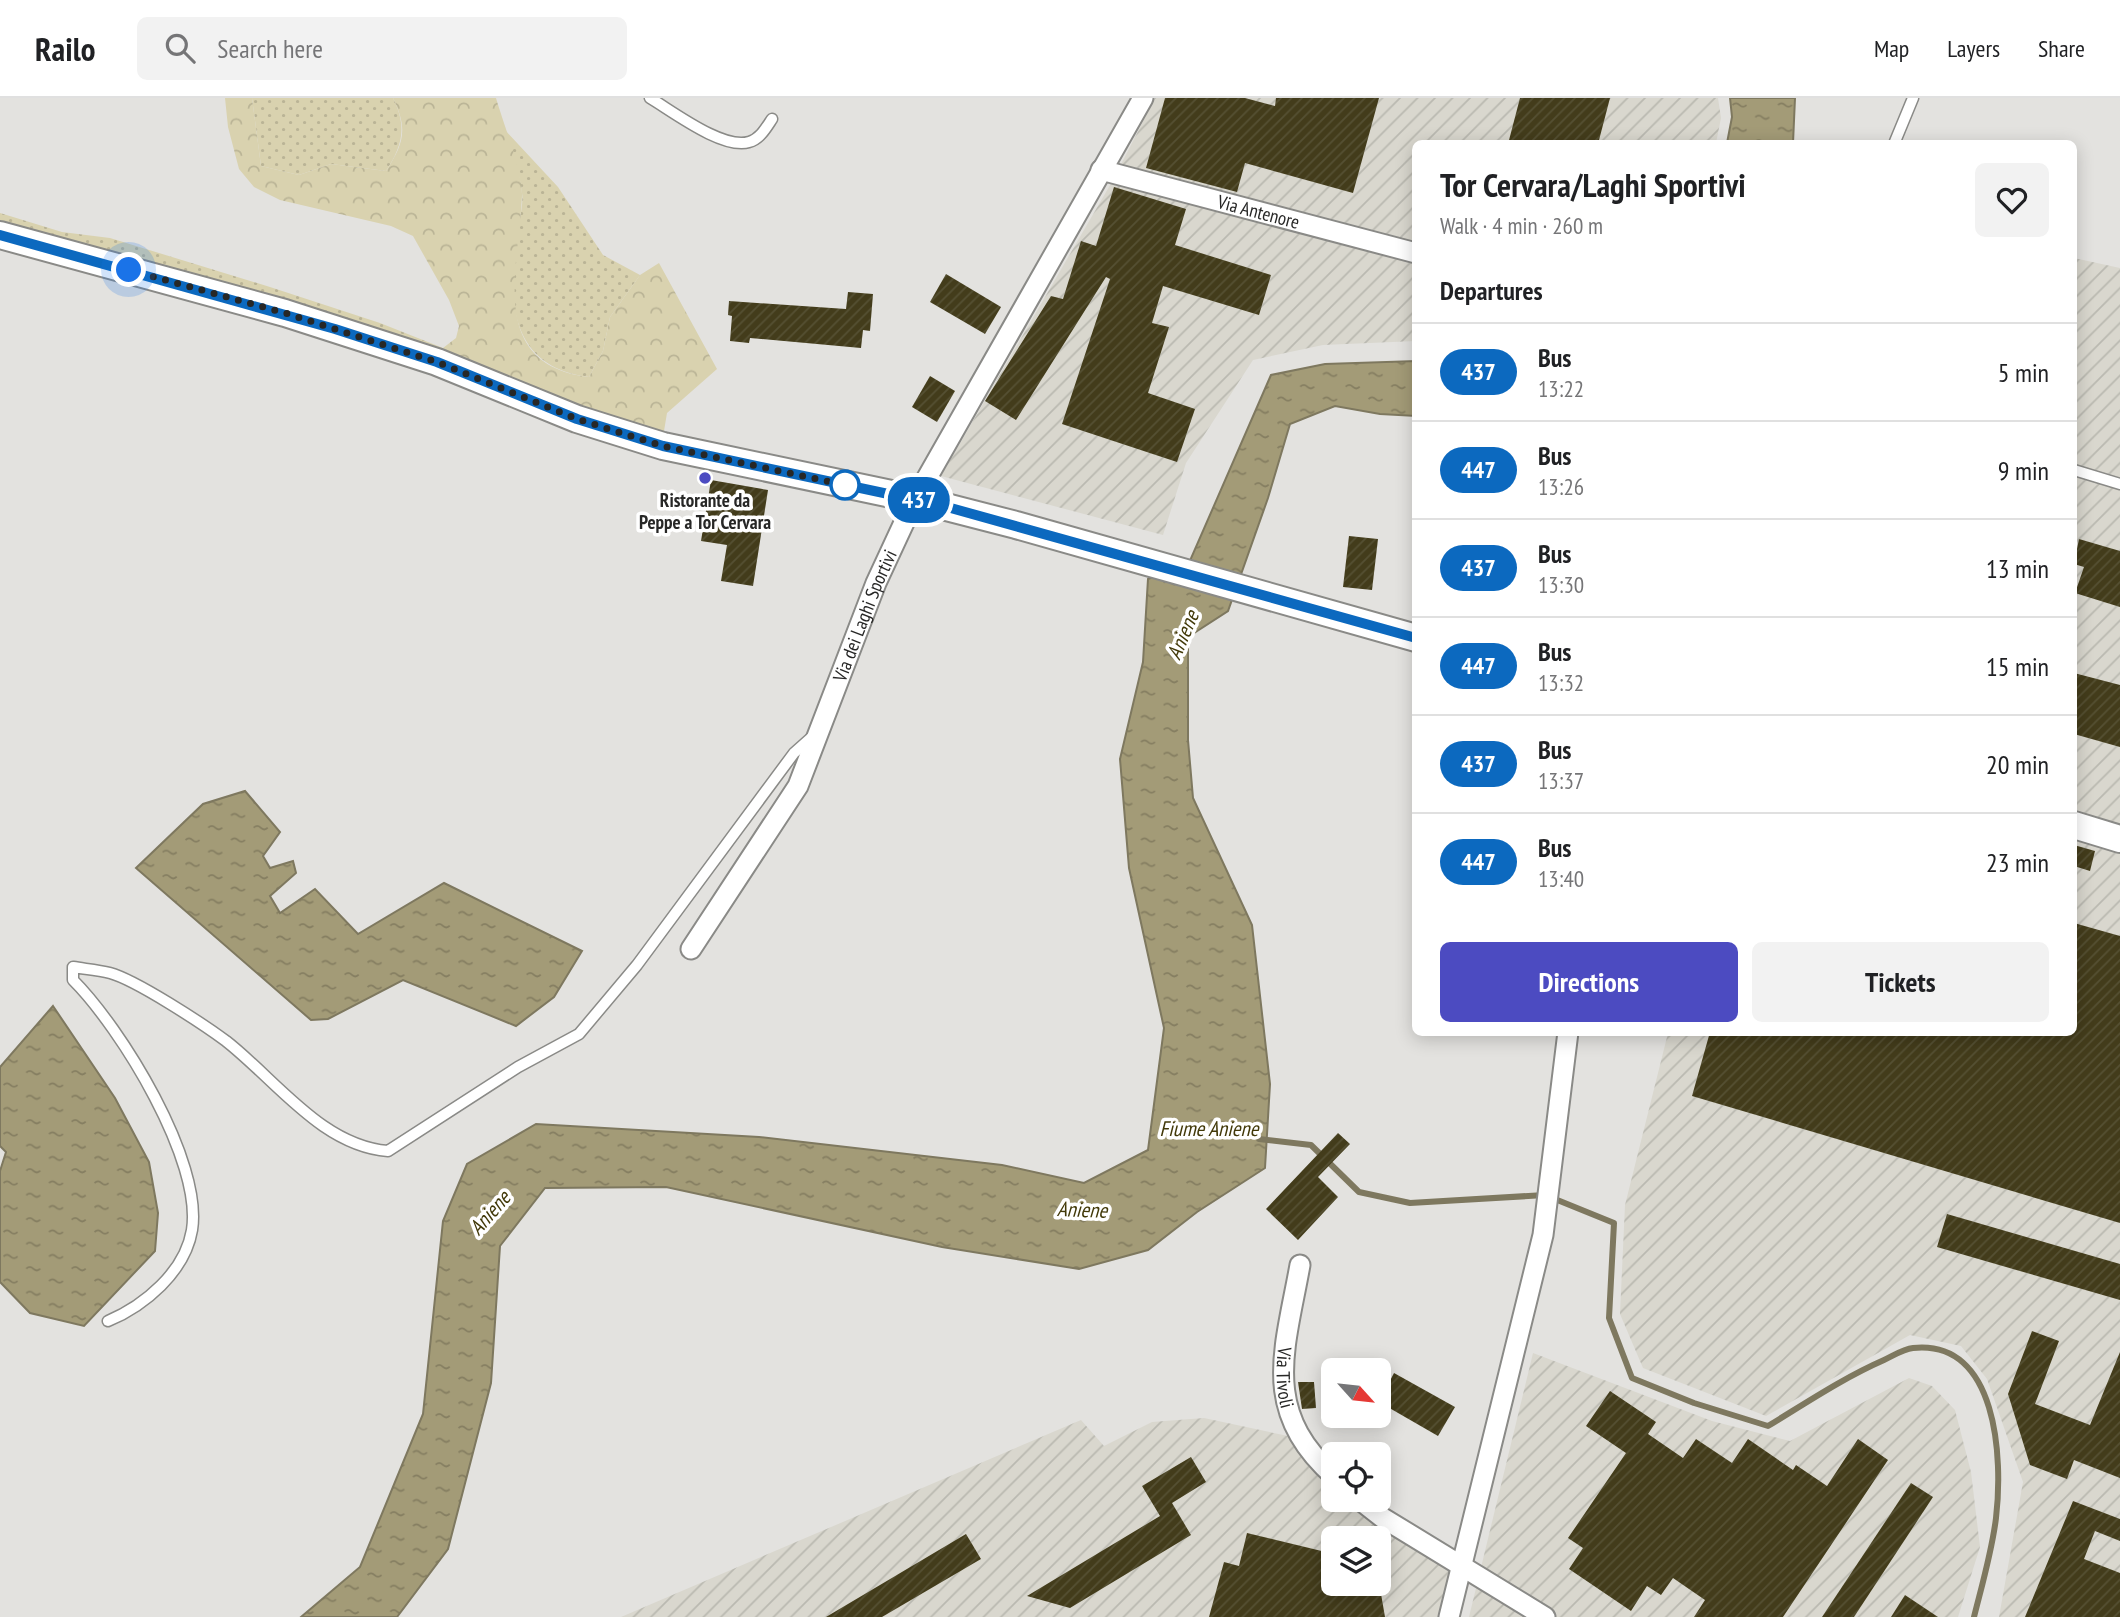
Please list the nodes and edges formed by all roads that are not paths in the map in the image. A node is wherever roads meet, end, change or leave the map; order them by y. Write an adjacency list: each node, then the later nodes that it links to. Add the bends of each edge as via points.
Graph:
1 (650, 98): 4 (lane, via 695,126 736,143 758,138)
2 (1143, 98): 6 (street, Via dei Laghi Sportivi)
3 (1913, 98): 5 (lane)
4 (772, 119)
5 (1896, 140)
6 (1101, 170): 8 (street, Via Antenore); 11 (street, Via dei Laghi Sportivi)
7 (0, 235): 11 (street, via 335,329 663,446)
8 (1412, 252)
9 (2077, 471): 10 (lane)
10 (2120, 484)
11 (915, 499): 12 (street); 13 (street, Via dei Laghi Sportivi)
12 (1412, 637)
13 (817, 732): 16 (street, Via dei Laghi Sportivi, via 798,786); 19 (lane, via 794,753 637,965 579,1034 518,1067 388,1151 355,1145 321,1123 226,1041 185,1014 113,973 73,967 73,979 121,1039 161,1108 192,1207 192,1231 173,1271 134,1307)
14 (2077, 826): 15 (street)
15 (2120, 839)
16 (691, 949)
17 (1568, 1036): 22 (street, via 1543,1235)
18 (1300, 1265): 20 (street, Via Tivoli, via 1284,1357 1283,1394 1302,1441)
19 (108, 1321)
20 (1321, 1462)
21 (1375, 1512): 22 (street)
22 (1460, 1563): 23 (street); 24 (street)
23 (1449, 1617)
24 (1545, 1617)

